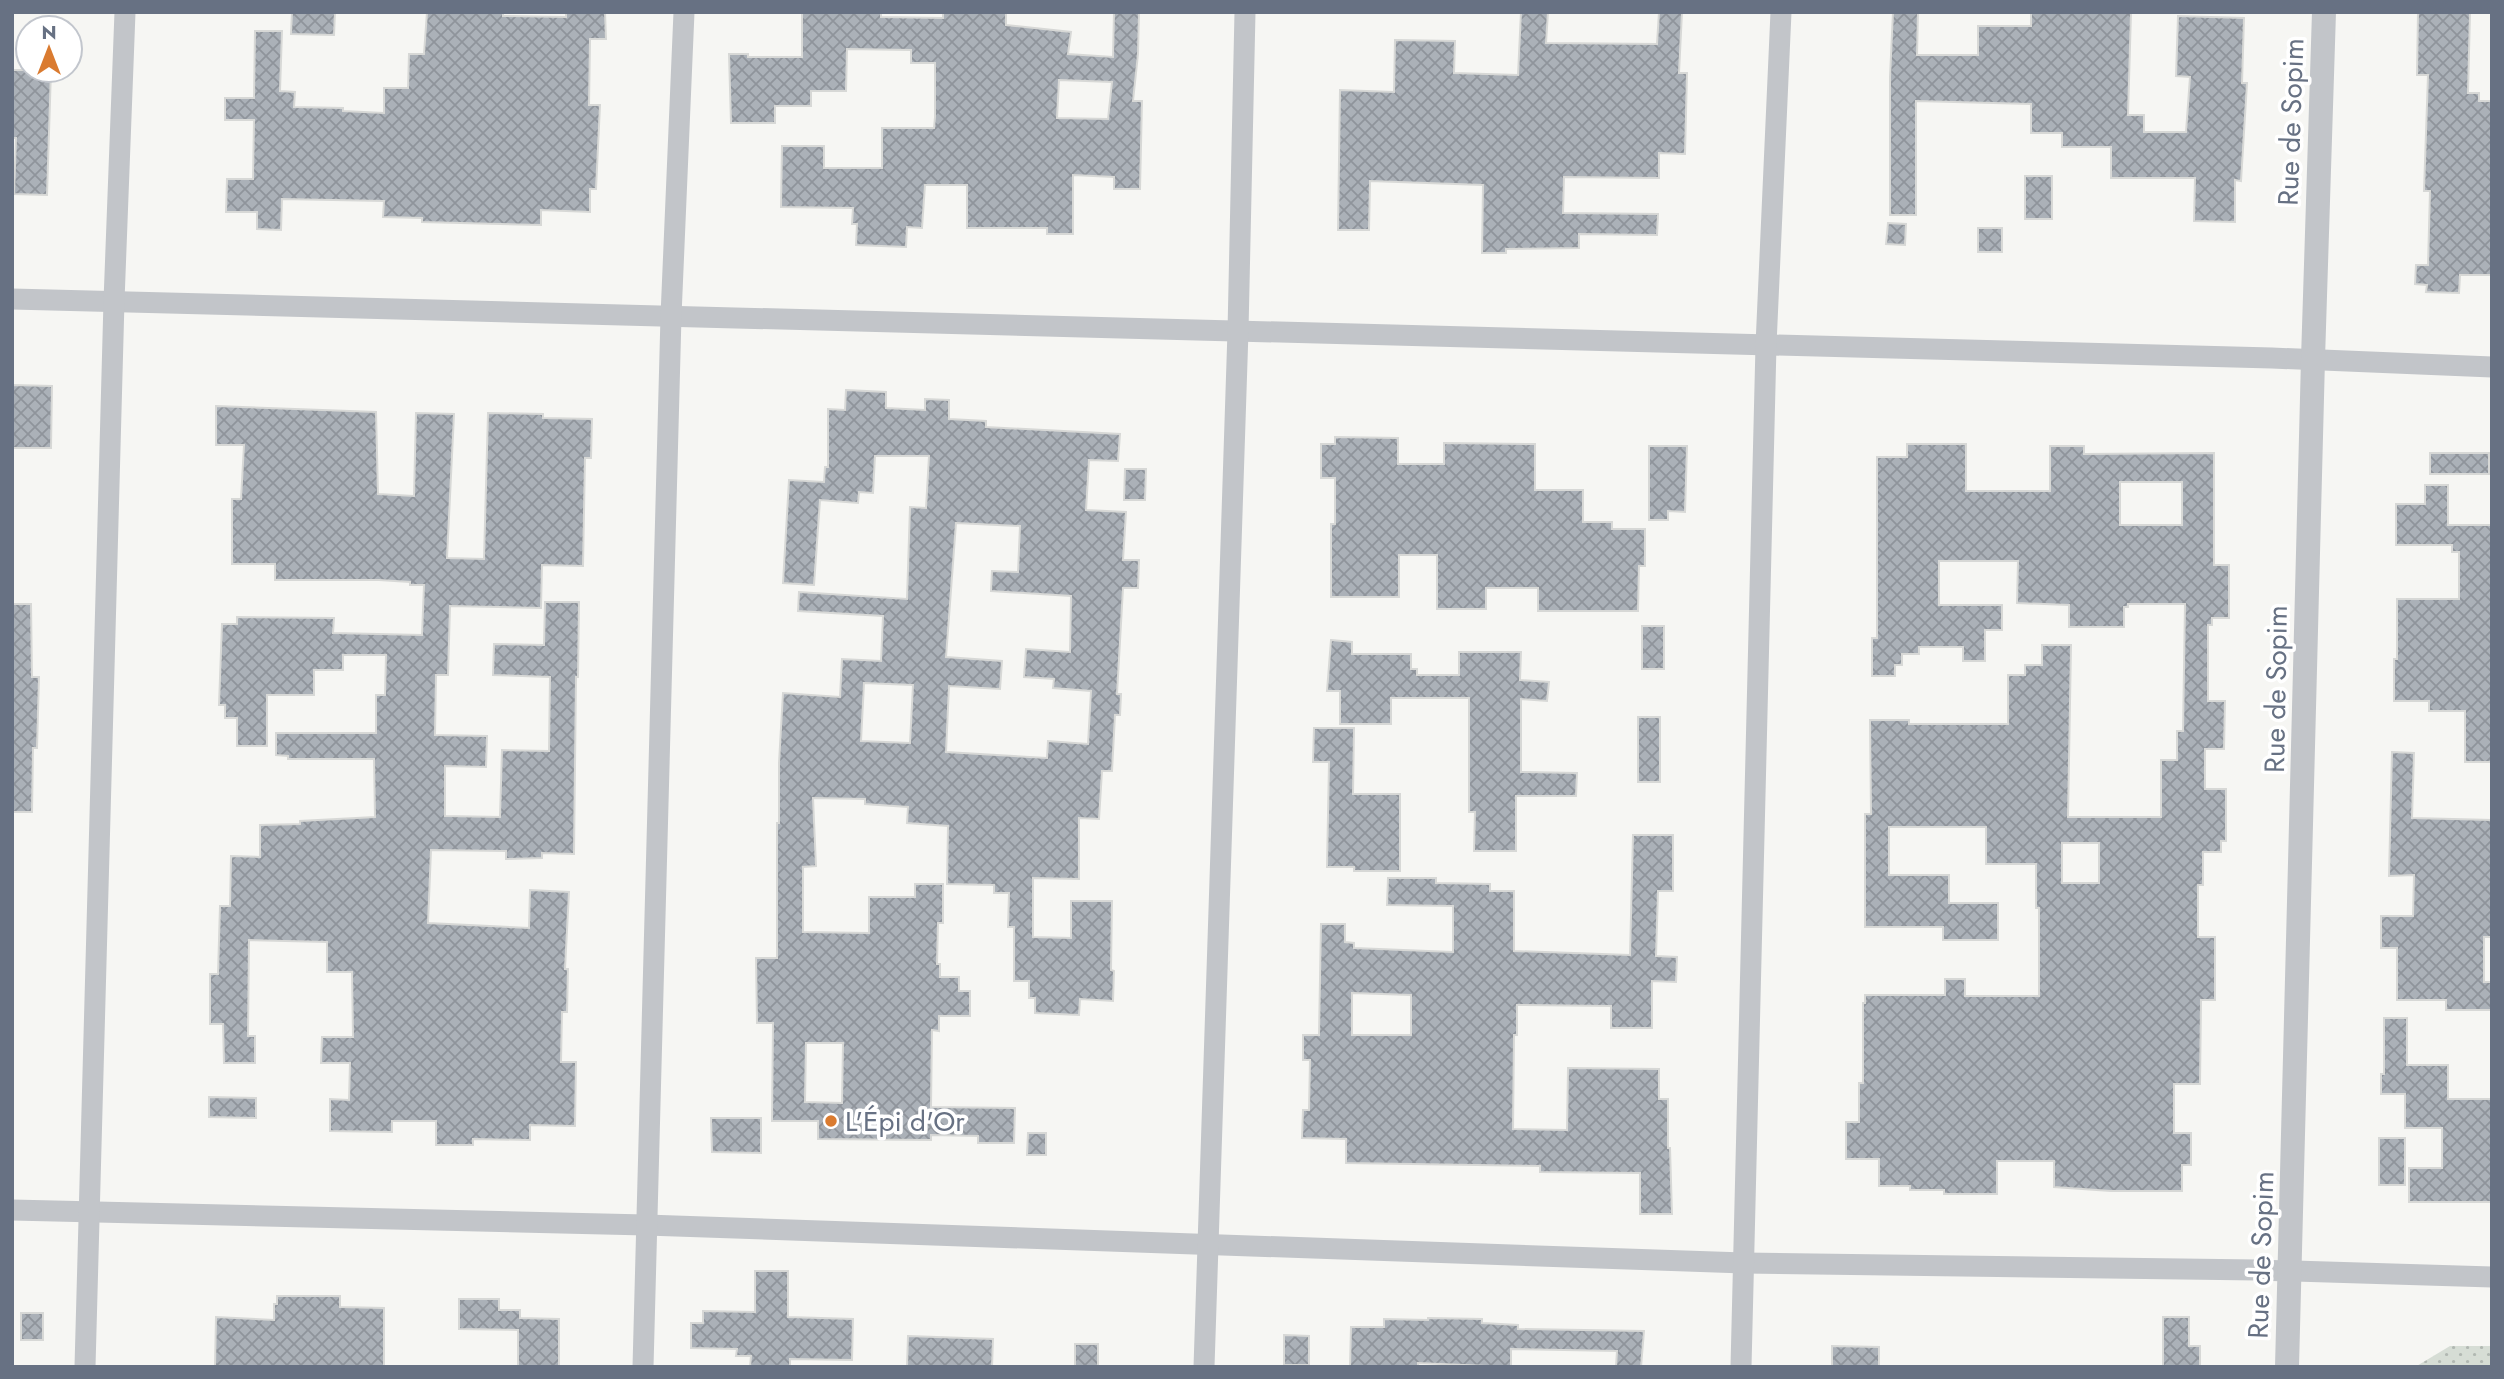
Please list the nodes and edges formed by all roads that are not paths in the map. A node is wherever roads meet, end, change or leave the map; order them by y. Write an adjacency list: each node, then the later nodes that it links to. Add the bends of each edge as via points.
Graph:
1 (125, 12): 7 (street)
2 (684, 12): 8 (street)
3 (1245, 12): 9 (street)
4 (1781, 12): 10 (street)
5 (2324, 12): 11 (street, Rue de Sopim)
6 (12, 299): 7 (street)
7 (114, 301): 8 (street); 14 (street)
8 (671, 316): 9 (street); 15 (street)
9 (1238, 331): 10 (street); 16 (street)
10 (1766, 345): 11 (street); 17 (street)
11 (2312, 359): 12 (street); 18 (street, Rue de Sopim)
12 (2492, 367)
13 (12, 1210): 14 (street)
14 (88, 1211): 15 (street); 20 (street)
15 (646, 1225): 16 (street); 21 (street)
16 (1209, 1244): 17 (street); 22 (street)
17 (1744, 1263): 18 (street); 23 (street)
18 (2290, 1271): 19 (street); 24 (street, Rue de Sopim)
19 (2492, 1277)
20 (85, 1367)
21 (643, 1367)
22 (1204, 1367)
23 (1741, 1367)
24 (2287, 1367)

